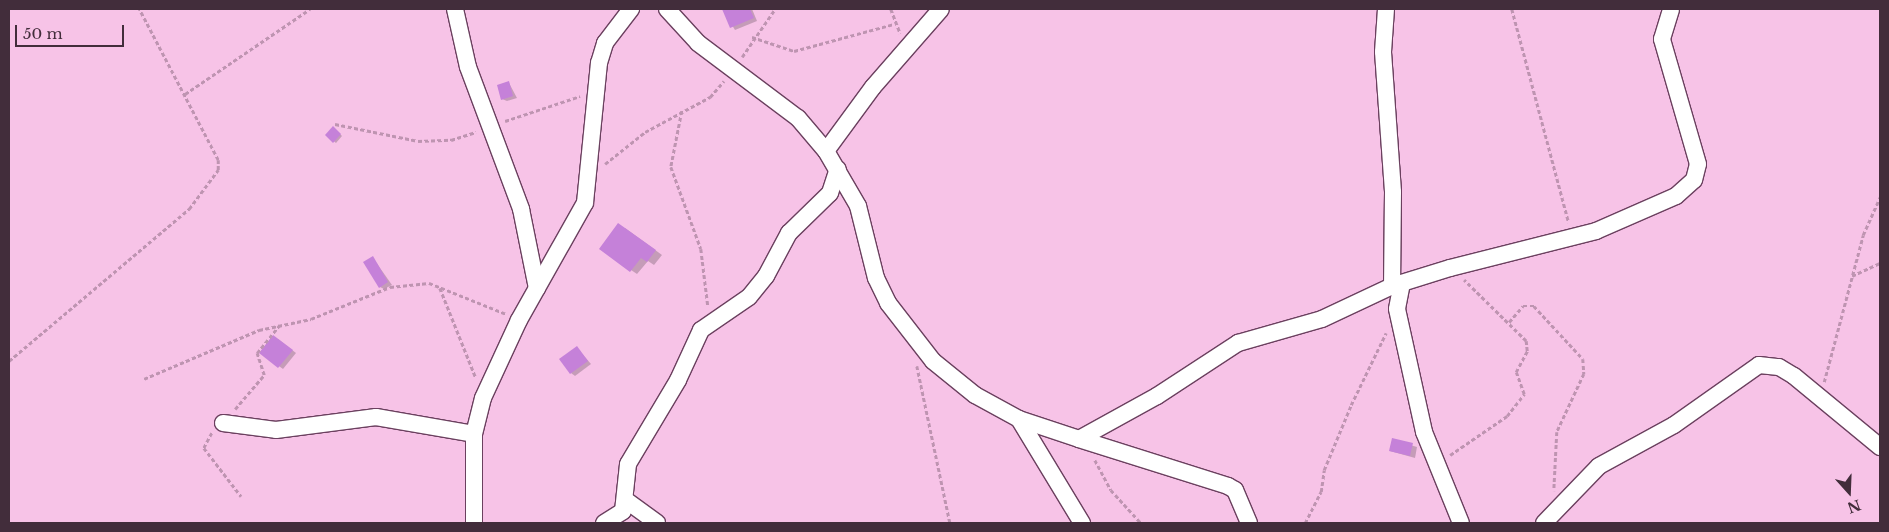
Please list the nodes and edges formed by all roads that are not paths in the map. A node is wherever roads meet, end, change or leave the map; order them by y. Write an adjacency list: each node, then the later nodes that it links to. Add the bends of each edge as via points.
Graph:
1 (456, 9): 10 (street, via 456,26 489,127 521,209)
2 (631, 9): 10 (street, via 606,43 596,91 585,203)
3 (667, 9): 7 (street, via 698,43 798,118)
4 (1386, 9): 9 (street, via 1383,52)
5 (1671, 9): 9 (street, via 1662,39 1696,146 1694,180 1676,196 1641,213 1575,236)
6 (938, 10): 7 (street)
7 (826, 151): 8 (street)
8 (838, 169): 11 (street, via 858,206 876,278 910,336 975,395); 16 (street, via 830,194 789,233 766,276 748,298 706,325 634,451 625,479)
9 (1397, 285): 14 (street, via 1322,319 1238,343); 23 (street, via 1397,309 1430,455)
10 (537, 288): 13 (street, via 483,398)
11 (1018, 419): 14 (street); 21 (street)
12 (223, 423): 13 (street, via 276,430 376,417)
13 (474, 434): 18 (street)
14 (1083, 440): 22 (street, via 1228,486 1235,490)
15 (1880, 447): 17 (street, via 1779,367 1759,365 1745,371 1674,425 1599,466)
16 (627, 501): 19 (street, via 623,511); 20 (street)
17 (1548, 519)
18 (474, 523)
19 (604, 523)
20 (657, 523)
21 (1082, 523)
22 (1250, 523)
23 (1461, 523)

